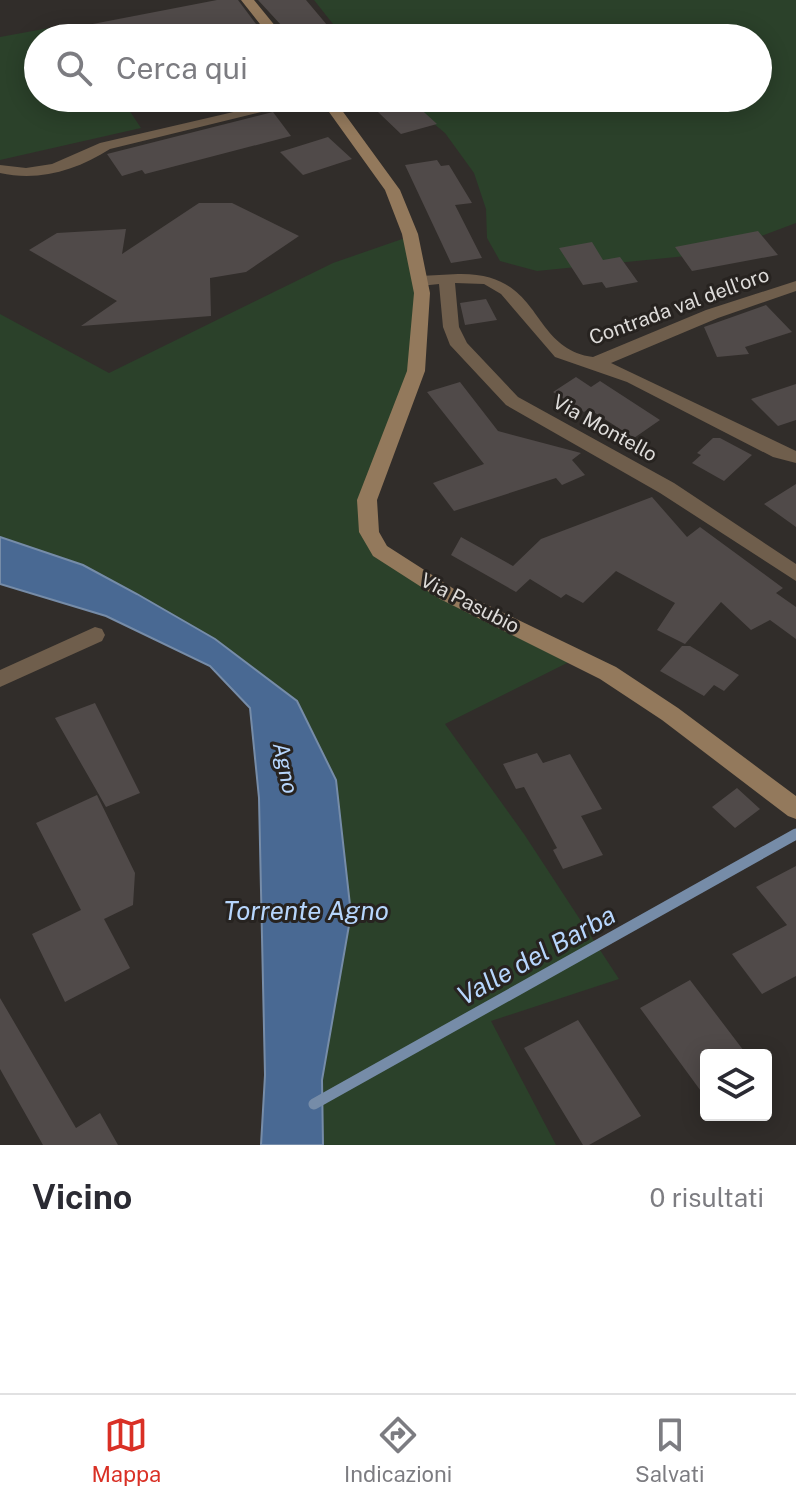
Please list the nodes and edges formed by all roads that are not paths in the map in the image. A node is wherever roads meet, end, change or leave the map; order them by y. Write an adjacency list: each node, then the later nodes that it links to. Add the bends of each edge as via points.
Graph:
1 (247, 0): 2 (main road)
2 (267, 24)
3 (251, 112): 5 (street, via 105,146 85,160 16,174)
4 (336, 112): 7 (main road, Via Pasubio, via 392,190 410,234)
5 (0, 169)
6 (447, 280): 7 (street, Contrada val dell'oro); 9 (street, Contrada val dell'oro, via 490,280 506,289 565,356); 11 (street, Via Montello, via 451,327 459,345 512,401 667,488)
7 (420, 281): 14 (main road, Via Pasubio, via 416,371 367,500 369,532 380,551 447,594 608,673)
8 (796, 286): 9 (street, Contrada val dell'oro)
9 (595, 363): 10 (street)
10 (796, 457)
11 (796, 574)
12 (95, 635): 13 (street)
13 (0, 679)
14 (793, 806)

